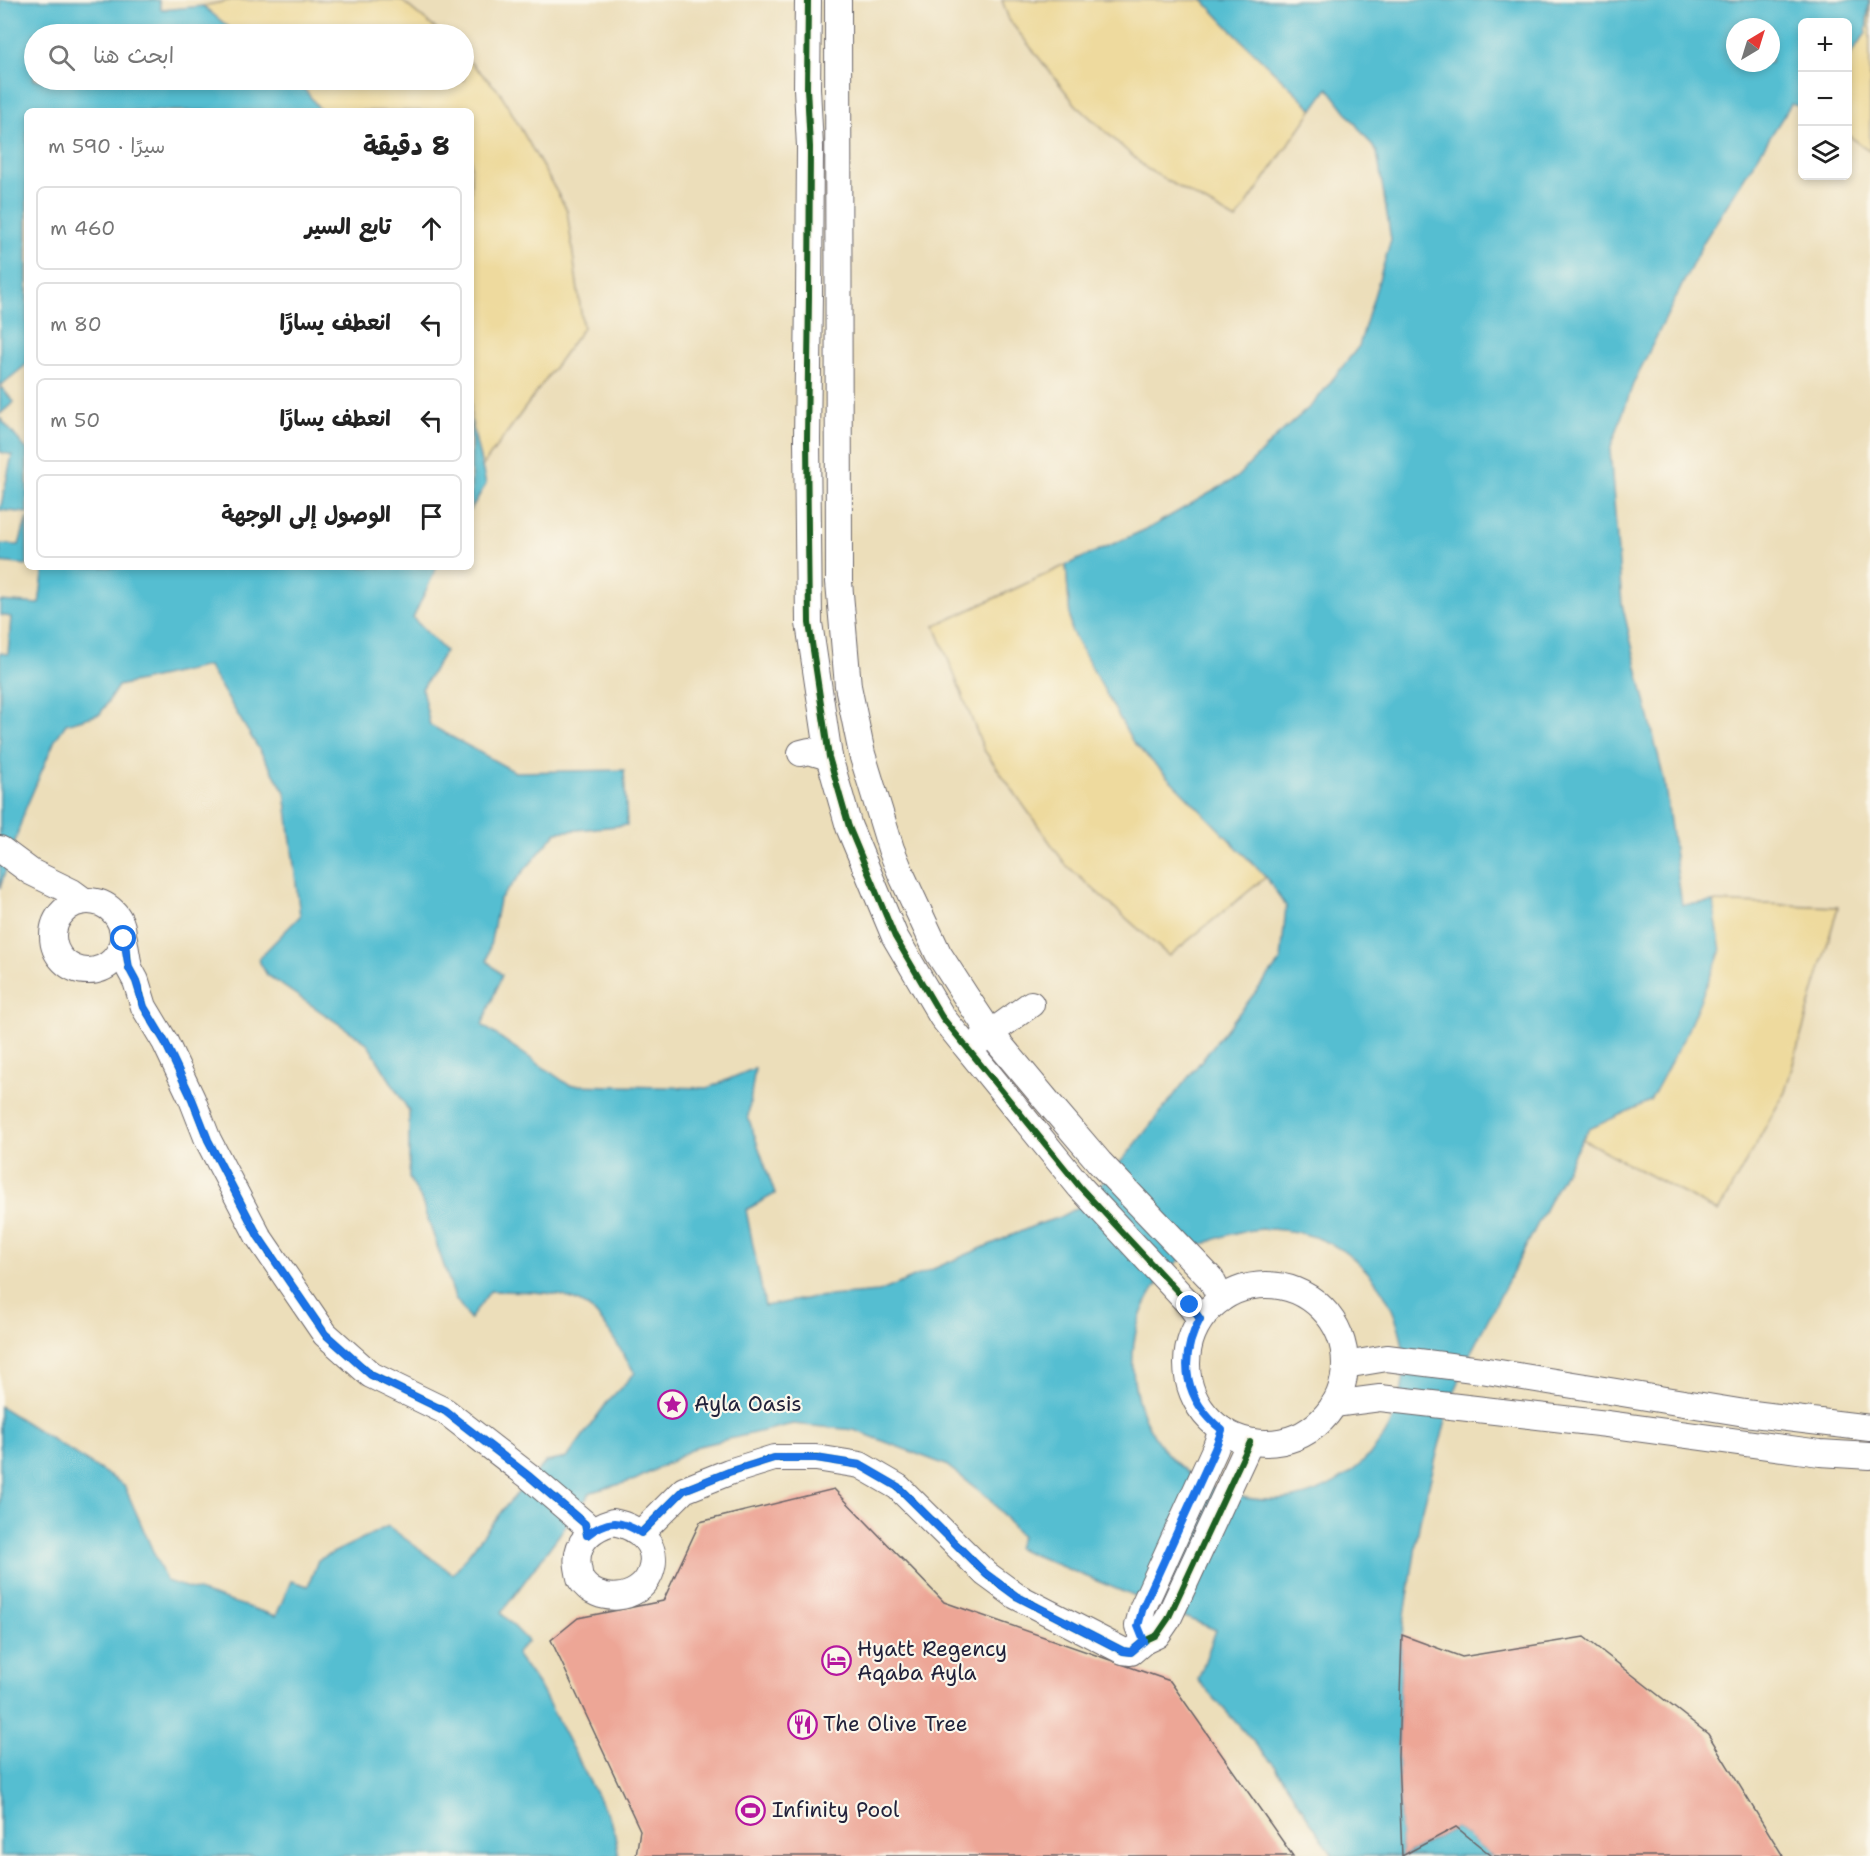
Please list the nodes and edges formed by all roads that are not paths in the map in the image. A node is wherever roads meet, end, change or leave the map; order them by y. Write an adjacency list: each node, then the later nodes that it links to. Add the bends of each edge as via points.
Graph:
1 (808, 0): 4 (street, via 809,623)
2 (838, 0): 13 (street, via 839,582 848,686 862,754 898,867 938,953)
3 (801, 753): 4 (street, via 809,751)
4 (829, 757): 14 (street, via 849,827 895,937 942,1017)
5 (0, 849): 6 (street)
6 (27, 870): 7 (street); 8 (street)
7 (83, 900): 8 (street, via 67,908); 9 (street, via 104,903 113,909)
8 (55, 922): 10 (street, via 54,946 69,966)
9 (124, 939): 10 (street, via 120,954 110,965 95,971); 12 (street, via 129,968)
10 (80, 970): 12 (street, via 118,986)
11 (1031, 1004): 13 (street)
12 (144, 1007): 25 (street, via 165,1042 208,1140 258,1236 325,1334 371,1375 445,1411 530,1477)
13 (991, 1034): 14 (street); 15 (street, via 1100,1163)
14 (967, 1050): 16 (street, via 1080,1187)
15 (1216, 1289): 16 (street); 17 (street, via 1262,1285 1283,1287 1303,1295 1321,1307 1334,1324)
16 (1195, 1312): 22 (street, via 1188,1348 1188,1379)
17 (1345, 1365): 18 (street, via 1387,1358); 19 (street)
18 (1486, 1371): 20 (street); 21 (street, via 1745,1413)
19 (1334, 1404): 20 (street, via 1380,1398); 23 (street, via 1319,1423 1298,1437)
20 (1478, 1409): 24 (street)
21 (1870, 1428)
22 (1218, 1439): 23 (street); 27 (street, via 1143,1607 1138,1626)
23 (1246, 1450): 27 (street, via 1168,1619 1157,1635)
24 (1870, 1456)
25 (586, 1529): 26 (street, via 614,1522); 26 (street, via 577,1562 580,1578 602,1595 616,1598 642,1586 650,1574 649,1545)
26 (641, 1533): 27 (street, via 684,1490 774,1458 816,1458 860,1465 898,1487 986,1574 1016,1596 1123,1651 1131,1652)
27 (1144, 1641)

